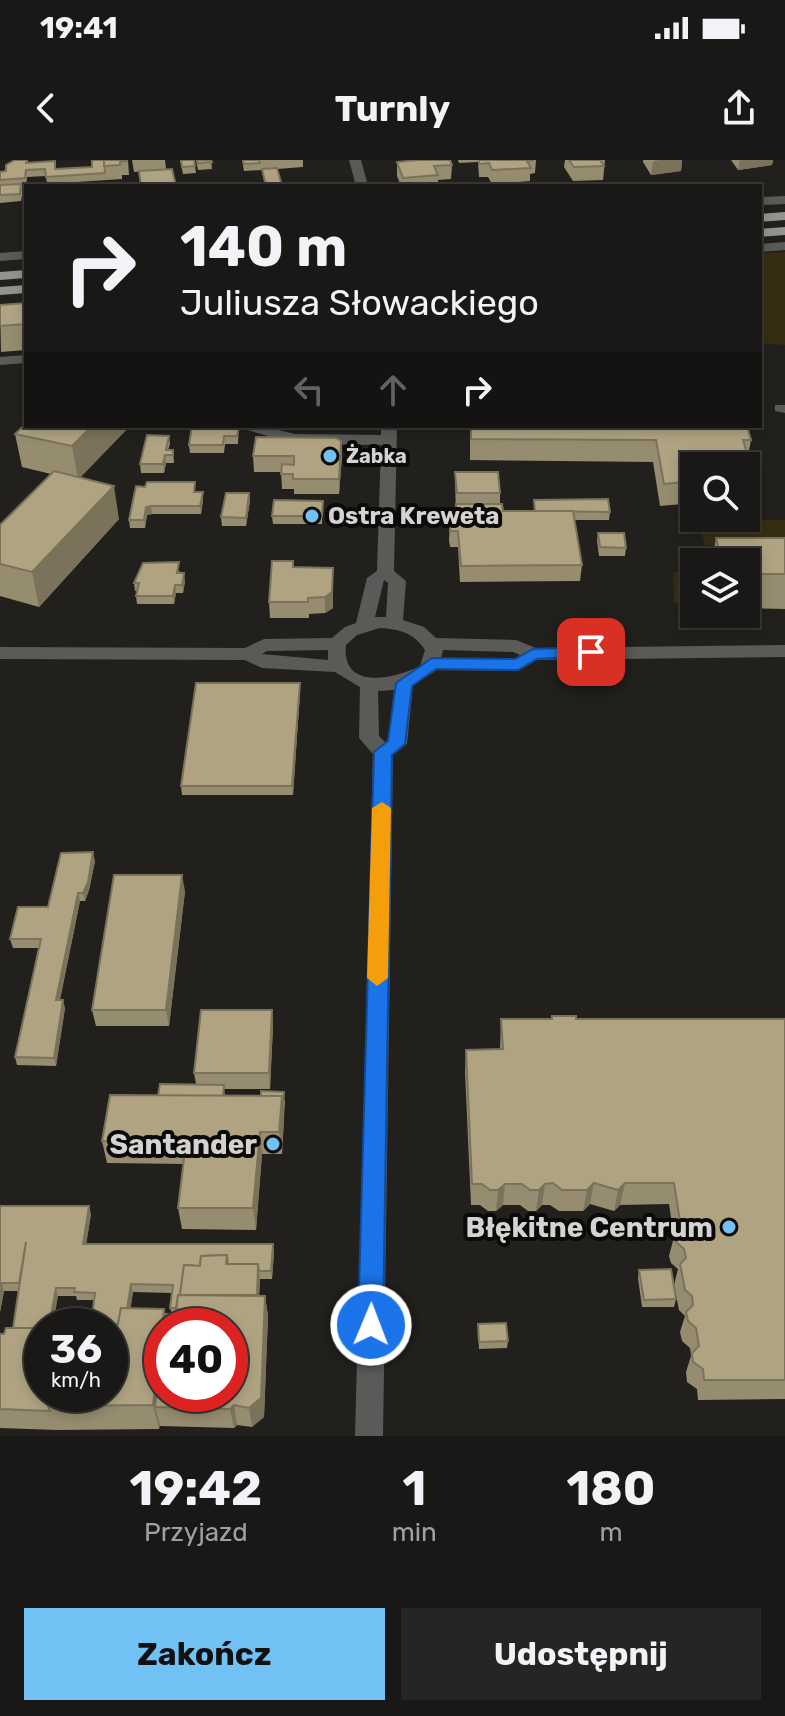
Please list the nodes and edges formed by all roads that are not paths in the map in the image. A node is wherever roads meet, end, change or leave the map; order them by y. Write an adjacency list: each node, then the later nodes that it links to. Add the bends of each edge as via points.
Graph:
1 (355, 160): 2 (street)
2 (361, 184)
3 (785, 200): 4 (street)
4 (762, 201)
5 (785, 216): 6 (main road)
6 (762, 218)
7 (785, 231): 8 (main road)
8 (762, 233)
9 (785, 246): 10 (street)
10 (762, 248)
11 (24, 255): 12 (street)
12 (0, 257)
13 (24, 274): 14 (main road)
14 (0, 276)
15 (24, 289): 16 (main road)
16 (0, 291)
17 (24, 359): 18 (street)
18 (0, 361)
19 (250, 428): 20 (street, via 295,439)
20 (388, 433): 21 (street)
21 (385, 573): 22 (street, via 397,581); 23 (street, via 376,578)
22 (394, 622): 23 (street); 25 (street, via 421,632)
23 (365, 624): 24 (street)
24 (336, 644): 28 (street, via 264,645); 31 (street)
25 (431, 644): 29 (street, via 516,646); 30 (street)
26 (785, 651): 29 (street)
27 (0, 653): 28 (street)
28 (248, 654): 31 (street, via 262,662)
29 (533, 654): 30 (street, via 518,665)
30 (432, 664): 32 (street)
31 (338, 666): 33 (street)
32 (404, 683): 33 (street); 34 (street, via 397,744)
33 (369, 684): 34 (street, via 369,738)
34 (383, 752): 35 (street)
35 (369, 1436)

